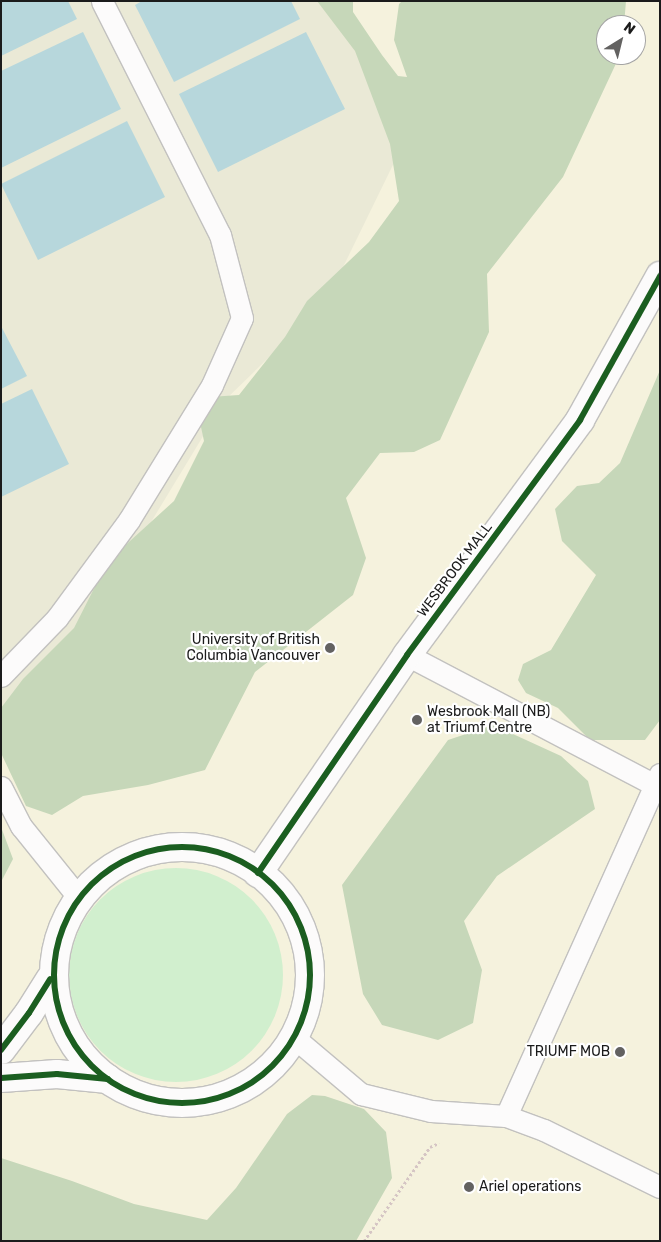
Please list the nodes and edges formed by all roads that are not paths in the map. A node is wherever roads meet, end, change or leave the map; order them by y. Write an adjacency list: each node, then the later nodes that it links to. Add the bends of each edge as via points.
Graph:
1 (102, 1): 4 (lane, via 220,235 242,318 212,385 129,520 57,618)
2 (660, 276): 3 (street, WESBROOK MALL, via 580,420)
3 (407, 655): 5 (lane); 7 (street, WESBROOK MALL)
4 (1, 676)
5 (658, 782): 14 (lane)
6 (1, 787): 8 (lane, via 20,826)
7 (258, 873): 8 (street, via 229,857 180,848 131,857 102,872); 10 (street, via 294,914 309,954 310,998)
8 (78, 897): 9 (street, via 67,913 54,947)
9 (50, 979): 11 (street, via 30,1013); 13 (street, via 72,1038)
10 (297, 1040): 13 (street, via 271,1068 243,1088 206,1102 162,1101 137,1095); 14 (lane, via 361,1094 431,1111)
11 (1, 1050)
12 (1, 1078): 13 (street, via 57,1074)
13 (108, 1079)
14 (506, 1116): 15 (lane, via 544,1130)
15 (660, 1187)

